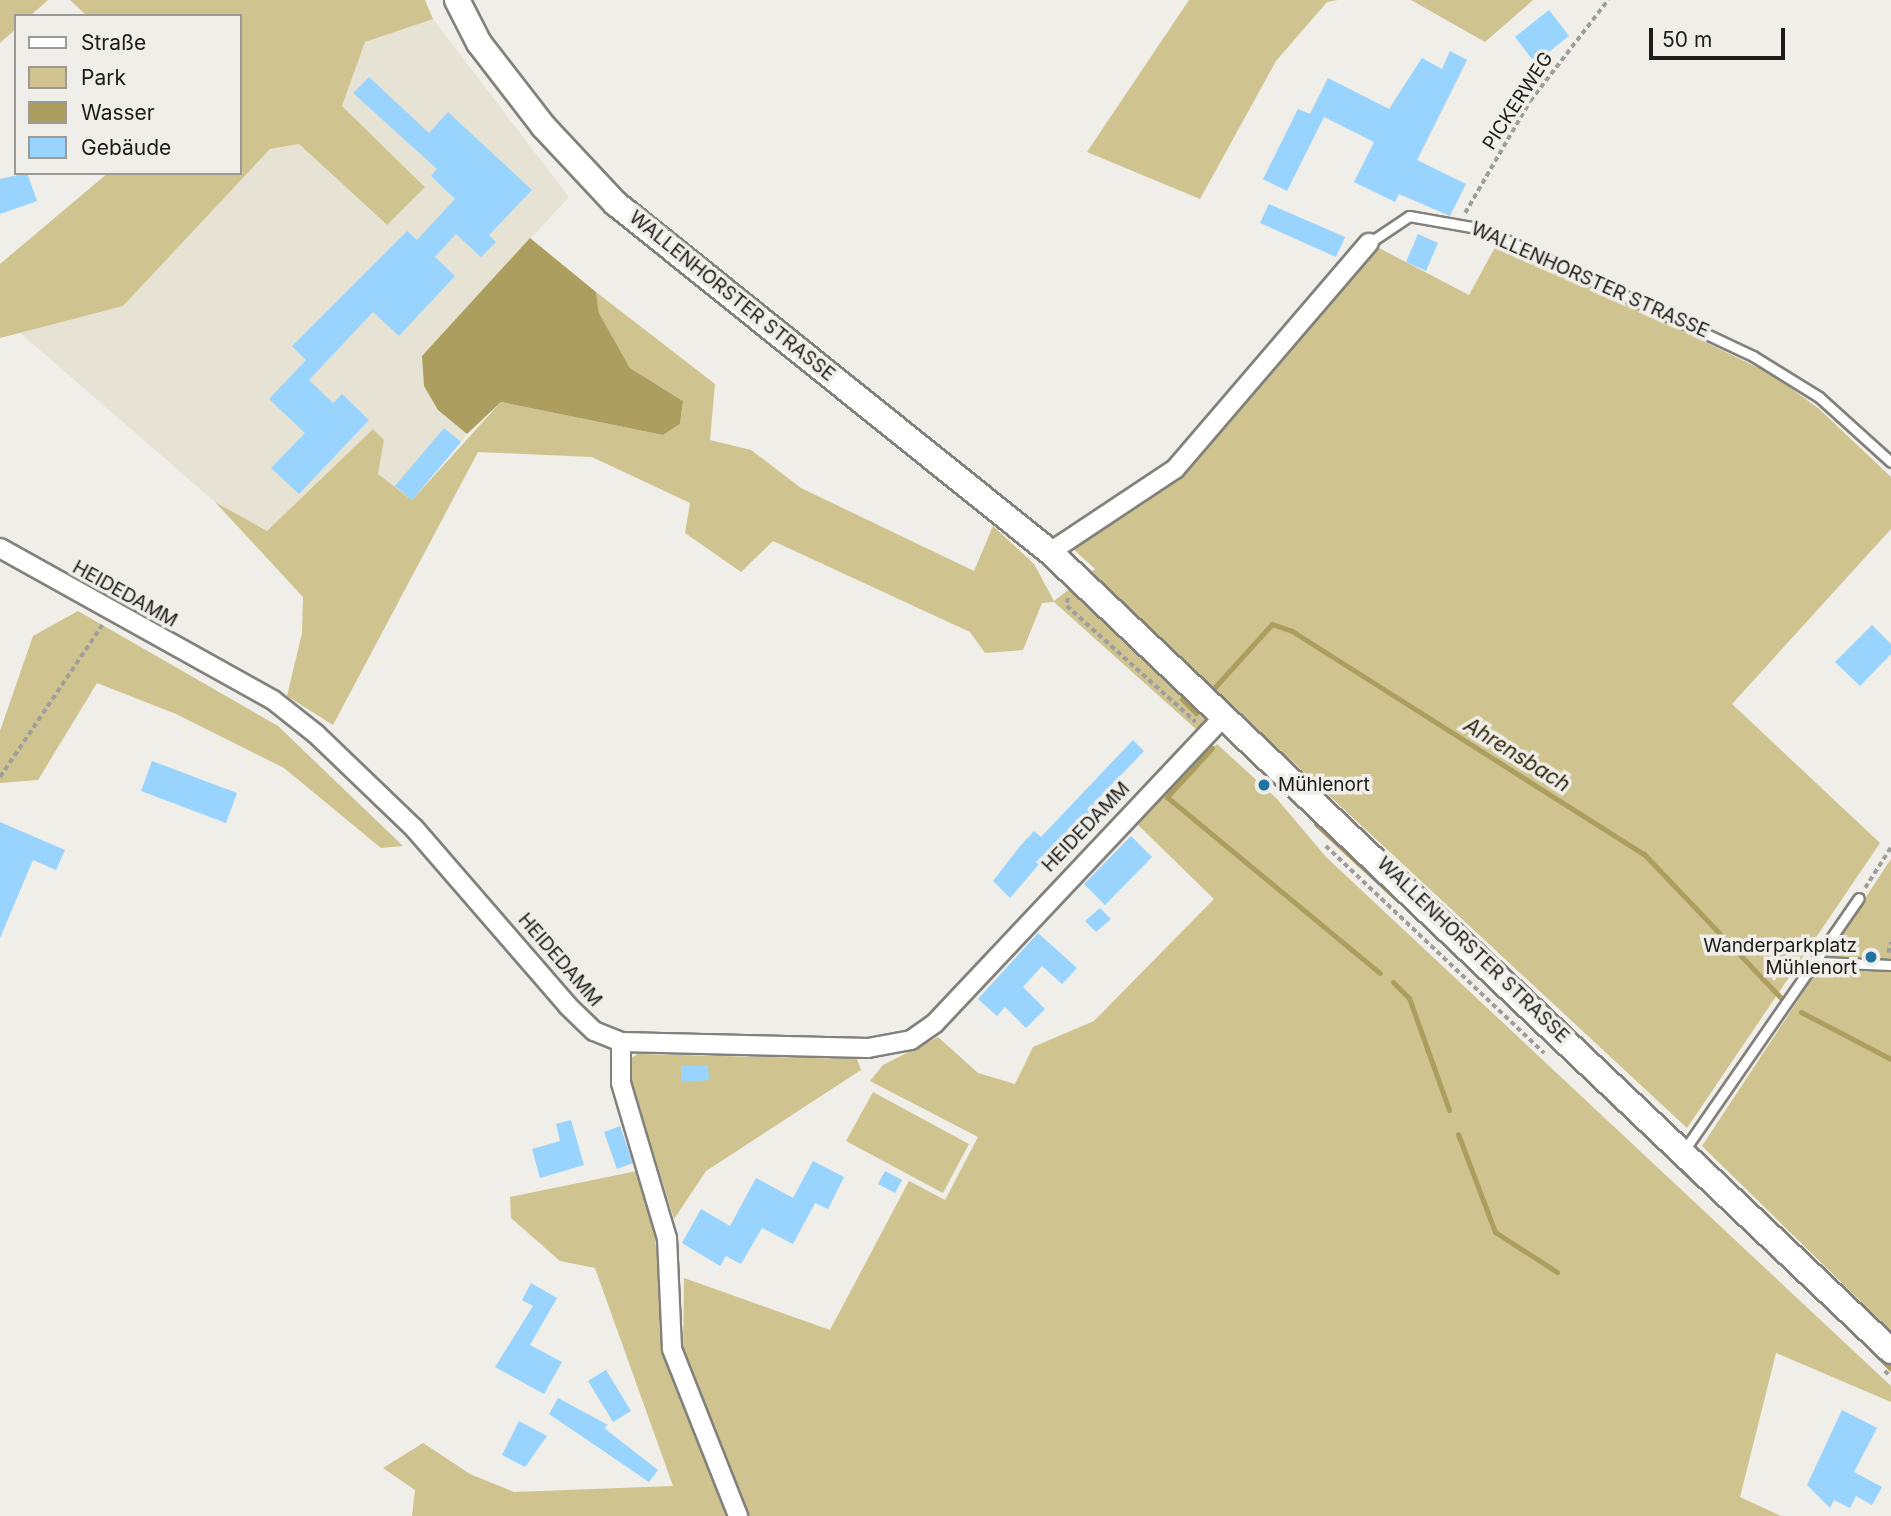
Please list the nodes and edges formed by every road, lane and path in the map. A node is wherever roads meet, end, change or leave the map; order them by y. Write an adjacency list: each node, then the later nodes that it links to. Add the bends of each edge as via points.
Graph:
1 (457, 0): 7 (main road, WALLENHORSTER STRASSE, via 479,43 527,106 615,203)
2 (1608, 0): 3 (path, PICKERWEG, via 1531,101)
3 (1462, 223): 4 (lane, WALLENHORSTER STRASSE, via 1409,216); 5 (lane, WALLENHORSTER STRASSE, via 1753,356 1819,397)
4 (1370, 243): 7 (street, WALLENHORSTER STRASSE, via 1175,469)
5 (1891, 462)
6 (0, 548): 8 (street, HEIDEDAMM)
7 (1050, 552): 9 (main road, WALLENHORSTER STRASSE)
8 (111, 610): 10 (path); 15 (street, HEIDEDAMM, via 273,700 316,734 423,838 568,1006 594,1031)
9 (1217, 723): 15 (street, HEIDEDAMM, via 935,1023 911,1040 868,1048); 16 (main road, WALLENHORSTER STRASSE)
10 (0, 777)
11 (1891, 847): 12 (path)
12 (1858, 898): 13 (lane)
13 (1819, 962): 14 (lane); 16 (lane)
14 (1891, 965)
15 (621, 1042): 18 (street, via 621,1083 667,1238 672,1349)
16 (1685, 1149): 17 (main road, WALLENHORSTER STRASSE)
17 (1891, 1351)
18 (738, 1516)

